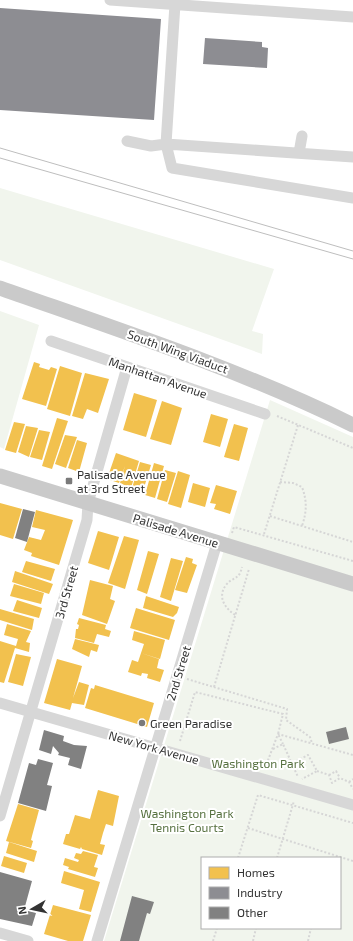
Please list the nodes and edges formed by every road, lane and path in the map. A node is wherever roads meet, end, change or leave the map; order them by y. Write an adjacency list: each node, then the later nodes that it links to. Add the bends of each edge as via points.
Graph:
1 (110, 0): 2 (street)
2 (175, 4): 3 (street); 6 (street)
3 (353, 17)
4 (302, 136): 7 (street)
5 (127, 142): 6 (street, via 151,146)
6 (166, 144): 7 (street); 9 (street, via 172,168)
7 (299, 153): 8 (street)
8 (353, 157)
9 (353, 198)
10 (0, 288): 15 (main road, South Wing Viaduct, via 240,373)
11 (51, 341): 12 (street, Manhattan Avenue)
12 (127, 367): 13 (street, Manhattan Avenue); 20 (street, 3rd Street)
13 (265, 414)
14 (277, 416): 16 (path)
15 (353, 424)
16 (298, 425): 17 (path); 19 (path)
17 (353, 448)
18 (0, 476): 20 (main road, Palisade Avenue)
19 (280, 482): 21 (path); 22 (path, via 302,487 307,508)
20 (88, 503): 26 (main road, Palisade Avenue); 35 (street, 3rd Street, via 87,520)
21 (270, 516): 22 (path); 24 (path)
22 (302, 526): 25 (path)
23 (232, 533): 24 (path, via 234,527)
24 (264, 534): 27 (path)
25 (353, 542)
26 (217, 543): 30 (main road, Palisade Avenue); 40 (street, 2nd Street)
27 (353, 560)
28 (242, 567): 31 (path, via 238,578 226,586 222,595 225,607)
29 (249, 569): 31 (path)
30 (353, 584)
31 (235, 615): 33 (path)
32 (188, 679): 33 (path)
33 (214, 687): 38 (path, via 287,709 286,720 310,737)
34 (0, 702): 35 (street, New York Avenue)
35 (31, 712): 40 (street, New York Avenue); 54 (street, 3rd Street)
36 (278, 734): 37 (path, via 283,714 195,692); 38 (path); 39 (path); 41 (path)
37 (180, 741)
38 (312, 743): 42 (path)
39 (283, 744): 41 (path); 43 (path)
40 (156, 747): 52 (street, New York Avenue); 68 (street, 2nd Street)
41 (272, 750): 44 (path)
42 (353, 755)
43 (293, 763): 45 (path, via 308,755); 45 (path, via 299,781)
44 (265, 770)
45 (317, 771): 46 (path)
46 (329, 775): 47 (path, via 336,771); 47 (path, via 332,783)
47 (340, 778): 49 (path)
48 (353, 779): 49 (path)
49 (349, 782): 50 (path)
50 (353, 789)
51 (294, 801): 53 (path)
52 (353, 805)
53 (292, 806): 55 (path); 56 (path, via 258,795); 57 (path)
54 (0, 816)
55 (353, 823)
56 (248, 828): 57 (path); 59 (path)
57 (282, 839): 58 (path); 60 (path)
58 (332, 854): 61 (path); 62 (path)
59 (238, 857)
60 (277, 857)
61 (331, 857)
62 (353, 861)
63 (217, 929): 69 (path)
64 (256, 929): 70 (path)
65 (311, 929): 71 (path)
66 (0, 933): 67 (street)
67 (28, 941)
68 (97, 941)
69 (213, 941)
70 (253, 941)
71 (308, 941)

